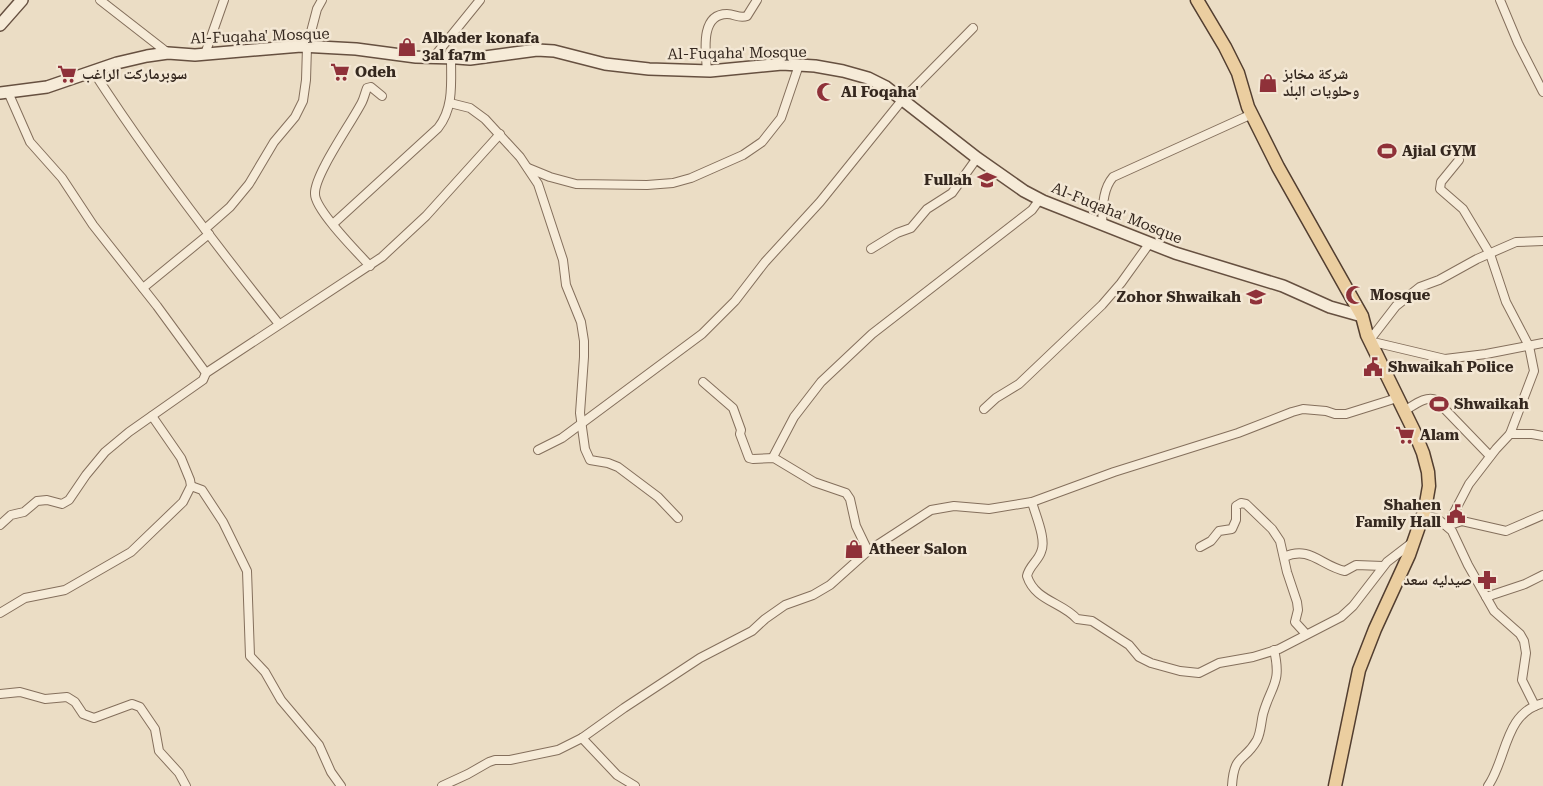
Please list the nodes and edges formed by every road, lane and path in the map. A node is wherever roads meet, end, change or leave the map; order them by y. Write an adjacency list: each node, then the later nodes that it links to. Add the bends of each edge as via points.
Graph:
1 (22, 0): 9 (street)
2 (100, 0): 12 (street)
3 (224, 0): 13 (street)
4 (322, 0): 11 (street)
5 (480, 0): 14 (street)
6 (757, 0): 18 (street, via 746,16 721,15 712,21 705,44)
7 (1197, 0): 24 (main road, via 1238,73)
8 (1500, 0): 19 (street)
9 (0, 26)
10 (973, 28): 22 (street)
11 (307, 46): 13 (street, Al-Fuqaha' Mosque); 14 (street, Al-Fuqaha' Mosque); 32 (street, via 303,101 295,117 274,142 249,184)
12 (168, 53): 13 (street, Al-Fuqaha' Mosque); 17 (street, Al-Fuqaha' Mosque)
13 (205, 54)
14 (433, 58): 15 (street, Al-Fuqaha' Mosque)
15 (451, 58): 18 (street, Al-Fuqaha' Mosque, via 470,59 537,50 605,64); 23 (street)
16 (799, 65): 18 (street, Al-Fuqaha' Mosque); 22 (street, Al-Fuqaha' Mosque, via 868,78); 28 (street, via 781,118 762,142 743,156 691,178 647,185 576,184)
17 (93, 71): 20 (street, Al-Fuqaha' Mosque, via 47,87); 32 (street)
18 (707, 71)
19 (1543, 92)
20 (4, 93): 38 (street, via 30,142 62,178)
21 (382, 96): 30 (street, via 371,87 367,88 318,180 315,196)
22 (903, 99): 26 (street, Al-Fuqaha' Mosque); 50 (street, via 735,301 702,334)
23 (450, 103): 25 (street, via 470,109); 30 (street, via 438,128)
24 (1252, 114): 31 (street, via 1113,177 1107,185); 39 (main road, via 1287,184)
25 (500, 134): 28 (street); 37 (street, via 402,241)
26 (977, 158): 29 (street, Al-Fuqaha' Mosque); 35 (street, via 952,193 927,209 911,228)
27 (1459, 160): 36 (street, via 1441,182 1440,188 1464,209)
28 (527, 168): 50 (street, via 548,208 563,260 566,285 581,322 584,341)
29 (1040, 199): 31 (street, Al-Fuqaha' Mosque); 55 (street, via 1032,210 872,334 821,382 794,417)
30 (333, 224): 37 (street)
31 (1102, 224): 34 (street, Al-Fuqaha' Mosque)
32 (207, 231): 38 (street); 40 (street)
33 (1543, 241): 36 (street, via 1516,242)
34 (1149, 244): 39 (street, Al-Fuqaha' Mosque, via 1282,286 1330,307); 47 (street, via 1102,305 1019,384)
35 (871, 249)
36 (1490, 254): 41 (street, via 1420,287 1396,306); 43 (street, via 1506,302)
37 (370, 266): 40 (street)
38 (143, 288): 44 (street)
39 (1362, 316): 41 (main road)
40 (279, 324): 44 (street)
41 (1369, 341): 43 (street, via 1445,359); 46 (main road)
42 (1543, 343): 43 (street)
43 (1529, 346): 51 (street, via 1534,371)
44 (206, 373): 49 (street, via 203,380)
45 (703, 382): 55 (street, via 734,410 749,458)
46 (1397, 398): 48 (main road); 57 (street, via 1346,414 1298,410)
47 (984, 409)
48 (1404, 411): 54 (street, via 1427,398 1436,400); 58 (main road, via 1428,472)
49 (152, 416): 56 (street, via 181,458); 61 (street, via 105,452 69,500 62,504 37,501)
50 (581, 423): 53 (street, via 562,438); 60 (street, via 590,460 618,467 658,497)
51 (1510, 434): 52 (street); 54 (street)
52 (1543, 436)
53 (538, 450)
54 (1490, 456): 62 (street, via 1462,496)
55 (773, 457): 65 (street, via 814,482 846,493)
56 (192, 486): 70 (street, via 183,502 131,552 65,590 25,598); 78 (street, via 202,490 223,522 247,571 250,656 320,745 331,772)
57 (1032, 502): 65 (street, via 989,509 954,506 931,510); 72 (street, via 1043,545 1028,572 1028,579 1048,601 1081,620 1092,621 1129,645 1139,657 1169,669 1199,673 1219,664)
58 (1423, 514): 62 (street); 63 (main road)
59 (1543, 515): 62 (street, via 1506,531 1462,521)
60 (678, 518)
61 (0, 525)
62 (1447, 526): 69 (street)
63 (1414, 542): 67 (street); 82 (main road, via 1359,670)
64 (1200, 547): 66 (street, via 1219,531 1233,528 1235,508 1243,503 1272,529 1280,541)
65 (868, 551): 76 (street, via 830,585 785,605 752,631 693,663)
66 (1284, 557): 67 (street, via 1294,553 1310,554 1345,571 1356,566); 71 (street, via 1297,602 1295,623)
67 (1383, 566): 71 (street, via 1348,611)
68 (1543, 575): 69 (street)
69 (1486, 597): 75 (street, via 1494,611 1522,638 1526,653 1522,680)
70 (0, 613)
71 (1306, 634): 72 (street)
72 (1274, 650): 81 (street, via 1278,670 1276,683 1264,710 1256,741 1235,765)
73 (0, 694): 77 (street, via 20,692 45,699 67,697 83,714 94,718 132,704 140,707 155,729 159,751)
74 (1543, 703): 75 (street)
75 (1534, 706): 83 (street, via 1511,728)
76 (582, 738): 79 (street, via 558,750 489,762); 80 (street, via 618,774)
77 (186, 786)
78 (341, 786)
79 (442, 786)
80 (635, 786)
81 (1232, 786)
82 (1335, 786)
83 (1488, 786)

